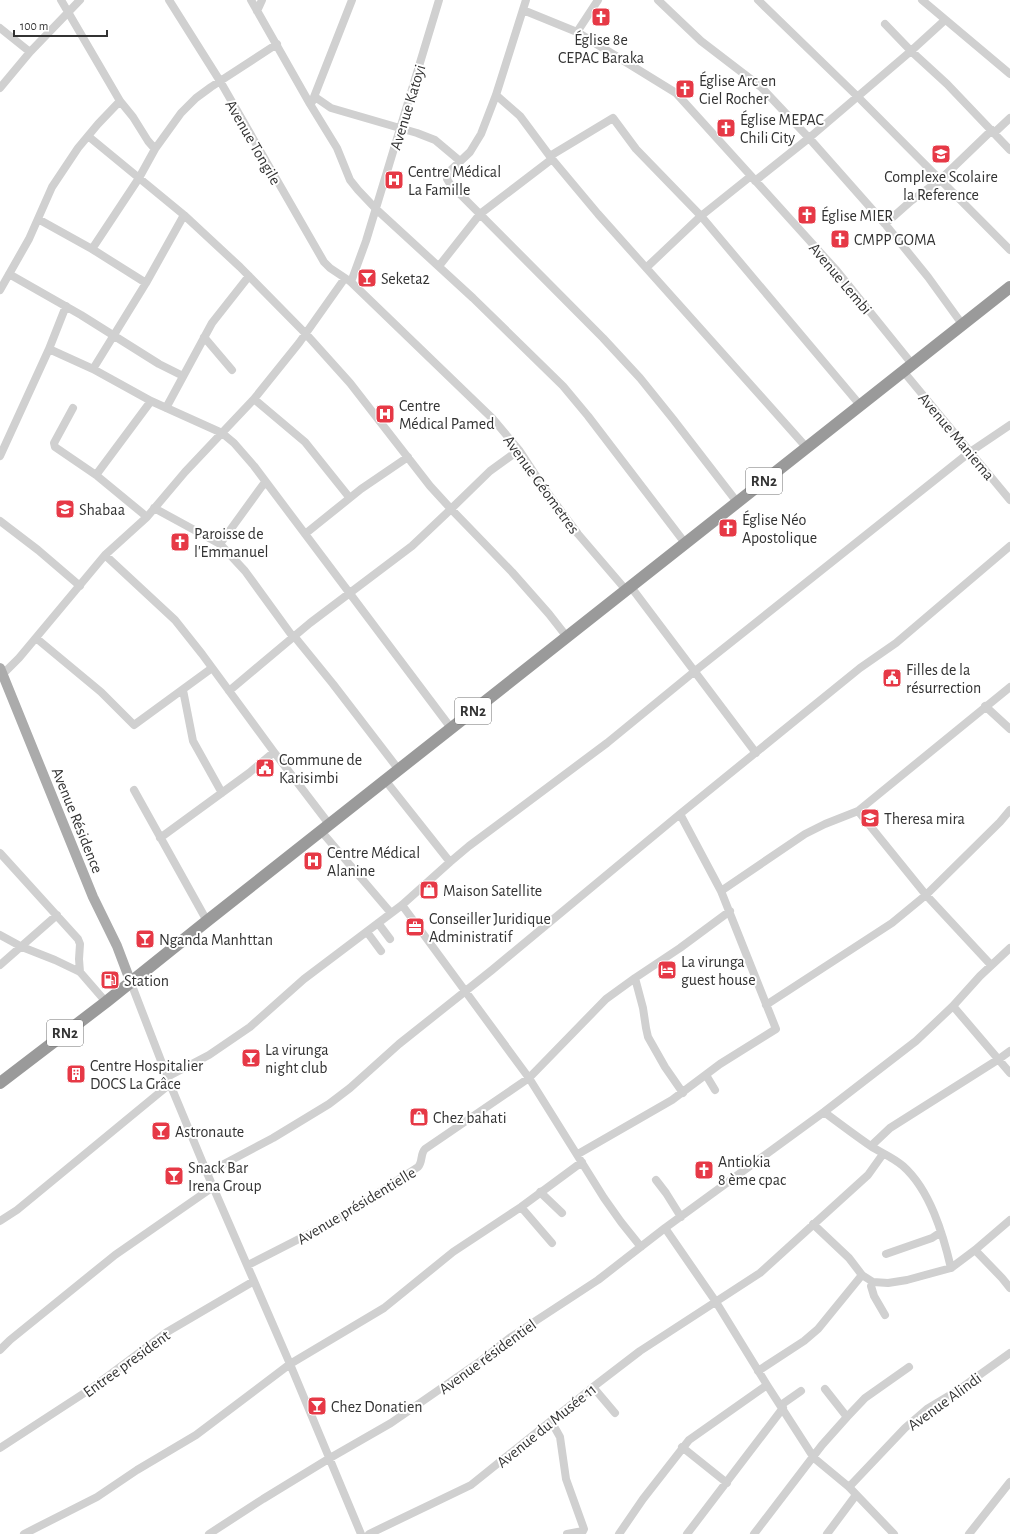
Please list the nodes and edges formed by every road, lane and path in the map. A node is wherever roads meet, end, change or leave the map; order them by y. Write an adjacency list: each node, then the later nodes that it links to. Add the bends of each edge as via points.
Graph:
1 (61, 0): 15 (street)
2 (80, 0): 15 (street)
3 (169, 0): 24 (street, Avenue Tongile)
4 (251, 0): 14 (street)
5 (262, 0): 14 (street)
6 (352, 0): 28 (street)
7 (439, 0): 31 (street, Avenue Katoyi)
8 (526, 0): 13 (street)
9 (598, 0): 19 (street)
10 (658, 0): 34 (street, via 706,45 761,87)
11 (758, 0): 27 (street)
12 (922, 0): 16 (street)
13 (523, 10): 19 (street, Avenue Lembi); 26 (street)
14 (257, 11): 20 (street)
15 (68, 14): 22 (street); 29 (street)
16 (945, 20): 21 (street); 23 (street)
17 (885, 24): 21 (street)
18 (0, 28): 22 (street)
19 (577, 32): 40 (street, Avenue Lembi, via 676,93)
20 (277, 44): 24 (street); 28 (street)
21 (911, 51): 27 (street); 32 (street)
22 (30, 52): 25 (street)
23 (1010, 74)
24 (220, 81): 35 (street, via 196,98 181,113); 54 (street, Avenue Tongile, via 324,262)
25 (0, 88)
26 (496, 95): 37 (street, via 520,116); 38 (street, via 476,144)
27 (857, 96): 34 (street); 41 (street)
28 (312, 100): 31 (street); 42 (street, via 350,180)
29 (120, 102): 33 (street); 35 (street)
30 (1010, 118): 32 (street)
31 (400, 129): 38 (street, via 435,140); 42 (street, Avenue Katoyi)
32 (993, 131): 36 (street); 41 (street)
33 (88, 136): 39 (street); 46 (street, via 52,187)
34 (809, 138): 40 (street); 47 (street)
35 (155, 149): 39 (street)
36 (1010, 150)
37 (551, 158): 43 (street); 45 (street, via 613,118 636,149); 51 (street)
38 (460, 161): 43 (street, via 451,170 447,179)
39 (139, 178): 44 (street); 48 (street)
40 (753, 178): 45 (street); 64 (street, Avenue Lembi, via 837,271)
41 (940, 180): 47 (street); 49 (street)
42 (376, 209): 50 (street); 54 (street, Avenue Katoyi, via 366,241)
43 (480, 214): 50 (street); 84 (street, via 640,378)
44 (184, 215): 53 (street); 55 (street)
45 (701, 216): 51 (street); 70 (street)
46 (38, 219): 48 (street); 52 (street, via 30,239)
47 (885, 224): 59 (street)
48 (92, 249): 55 (street)
49 (1010, 250)
50 (439, 266): 90 (street, via 563,386)
51 (647, 267): 75 (street)
52 (9, 274): 56 (street); 58 (street)
53 (249, 276): 60 (street); 62 (street, via 223,307)
54 (348, 280): 60 (street, Avenue Katoyi); 76 (street, Avenue Géometres, via 493,419)
55 (146, 284): 61 (street)
56 (1, 285)
57 (1008, 291): 59 (highway, RN2)
58 (66, 306): 61 (street); 63 (street)
59 (962, 324): 64 (highway, RN2)
60 (306, 334): 68 (street, Avenue Katoyi); 79 (street, via 350,383)
61 (114, 335): 65 (street); 67 (street)
62 (204, 337): 66 (street); 67 (street)
63 (49, 348): 65 (street); 78 (street)
64 (908, 368): 70 (highway, RN2); 77 (street, Avenue Maniema)
65 (93, 369): 69 (street)
66 (232, 370)
67 (183, 376): 72 (street)
68 (254, 398): 74 (street, Avenue Katoyi); 82 (street, via 305,442)
69 (151, 401): 72 (street); 80 (street)
70 (860, 405): 75 (highway, RN2)
71 (73, 408): 80 (street, via 54,445)
72 (166, 408): 74 (street)
73 (1010, 425): 77 (street)
74 (222, 433): 81 (street, via 244,454); 85 (street, Avenue Katoyi)
75 (807, 448): 84 (highway, RN2)
76 (519, 450): 86 (street, via 490,471); 95 (street, Avenue Géometres, via 560,510)
77 (970, 452): 83 (street, Avenue Maniema); 101 (street)
78 (0, 456)
79 (408, 458): 82 (street); 86 (street)
80 (96, 475): 87 (street)
81 (266, 482): 89 (street); 91 (street)
82 (349, 498): 89 (street)
83 (1010, 500)
84 (737, 502): 90 (highway, RN2)
85 (154, 508): 87 (street, Avenue Katoyi); 91 (street)
86 (451, 510): 96 (street, via 412,546); 98 (street, via 512,572)
87 (147, 517): 93 (street, Avenue Katoyi)
88 (0, 521): 94 (street)
89 (305, 534): 96 (street)
90 (685, 543): 95 (highway, RN2)
91 (220, 544): 97 (street, via 245,571)
92 (1010, 546): 110 (street, via 896,643 860,668)
93 (105, 556): 94 (street, Avenue Katoyi); 100 (street, via 172,616)
94 (80, 586): 99 (street, Avenue Katoyi)
95 (628, 588): 98 (highway, RN2); 101 (street, Avenue Géometres)
96 (349, 593): 97 (street); 107 (street)
97 (293, 636): 105 (street); 111 (street)
98 (567, 637): 107 (highway, RN2)
99 (36, 638): 102 (street, Avenue Katoyi); 104 (street, via 96,687 134,725)
100 (212, 668): 104 (street); 105 (street)
101 (694, 671): 110 (street, Avenue Géometres); 121 (street, via 607,743)
102 (1, 673): 140 (main road, Avenue Résidence)
103 (1010, 687): 106 (street)
104 (183, 690): 114 (street, via 193,741)
105 (229, 692): 109 (street)
106 (985, 706): 108 (street); 116 (street)
107 (451, 728): 111 (highway, RN2)
108 (1010, 730)
109 (274, 752): 114 (street); 118 (street)
110 (756, 753): 117 (street)
111 (399, 770): 112 (highway, RN2)
112 (385, 780): 118 (highway, RN2); 121 (street)
113 (134, 790): 119 (street)
114 (222, 793): 119 (street)
115 (1010, 810): 123 (street)
116 (858, 812): 122 (street, via 805,834); 123 (street)
117 (680, 814): 122 (street); 141 (street)
118 (325, 828): 126 (street); 128 (highway, RN2)
119 (160, 838): 128 (street)
120 (0, 853): 127 (street)
121 (450, 862): 124 (street)
122 (721, 891): 125 (street)
123 (926, 895): 137 (street); 143 (street, via 892,923)
124 (402, 905): 126 (street); 141 (street)
125 (730, 910): 139 (street, Avenue présidentielle); 143 (street)
126 (391, 913): 129 (street)
127 (57, 915): 133 (street); 138 (street, via 78,939)
128 (207, 921): 140 (highway, RN2)
129 (378, 923): 130 (street); 132 (street)
130 (367, 932): 135 (street); 150 (street, via 304,979 250,1027)
131 (0, 935): 133 (street)
132 (390, 939)
133 (22, 946): 136 (street); 138 (street)
134 (1010, 948): 137 (street, Avenue résidentiel)
135 (381, 951)
136 (0, 965)
137 (991, 965): 144 (street, Avenue résidentiel)
138 (80, 972): 142 (street)
139 (635, 978): 149 (street, Avenue présidentielle, via 606,999); 153 (street, via 648,1037)
140 (131, 983): 142 (highway, RN2); 150 (street)
141 (466, 992): 149 (street); 158 (street, via 399,1044 329,1104 273,1138)
142 (106, 1002): 151 (highway, RN2)
143 (766, 1005): 148 (street, via 776,1029)
144 (953, 1006): 146 (street); 154 (street, Avenue résidentiel, via 916,1041)
145 (1010, 1051): 146 (street)
146 (999, 1060): 147 (street); 155 (street, via 890,1128)
147 (1010, 1073)
148 (706, 1075): 152 (street); 153 (street)
149 (529, 1078): 157 (street); 174 (street, Avenue présidentielle, via 425,1149 422,1152 420,1166 338,1219)
150 (168, 1080): 158 (street); 166 (street, via 17,1210)
151 (0, 1083)
152 (715, 1090)
153 (683, 1093): 157 (street)
154 (824, 1112): 155 (street); 164 (street, Avenue résidentiel)
155 (871, 1146): 156 (street)
156 (883, 1154): 167 (street, Avenue du Musée 11, via 868,1175); 169 (street, via 904,1167 915,1181 934,1212)
157 (580, 1158): 161 (street); 171 (street, via 617,1216)
158 (206, 1173): 160 (street)
159 (656, 1180): 164 (street)
160 (213, 1187): 174 (street); 182 (street, via 115,1255)
161 (540, 1192): 162 (street); 163 (street)
162 (521, 1207): 170 (street); 184 (street, via 454,1252 384,1308)
163 (562, 1213)
164 (681, 1217): 168 (street, Avenue résidentiel)
165 (1010, 1220): 172 (street)
166 (0, 1221)
167 (813, 1224): 176 (street, via 849,1258); 180 (street, Avenue du Musée 11, via 760,1273)
168 (665, 1228): 171 (street, Avenue résidentiel); 180 (street)
169 (941, 1232): 173 (street, via 932,1238); 175 (street)
170 (552, 1243)
171 (641, 1247): 197 (street, Avenue résidentiel, via 598,1280 511,1337 391,1423)
172 (975, 1250): 175 (street); 179 (street)
173 (886, 1254)
174 (248, 1265): 177 (street)
175 (950, 1268): 178 (street, via 907,1280)
176 (862, 1275): 178 (street); 186 (street, via 818,1329)
177 (254, 1281): 184 (street); 196 (street, Entree president, via 167,1332 92,1388)
178 (873, 1282): 181 (street, via 871,1286 874,1296)
179 (1010, 1288)
180 (716, 1302): 186 (street); 188 (street, Avenue du Musée 11, via 640,1351)
181 (885, 1315)
182 (0, 1350)
183 (1010, 1353): 201 (street, Avenue Alindi, via 927,1409 905,1428)
184 (290, 1364): 197 (street); 203 (street, via 170,1452 97,1497)
185 (909, 1367): 193 (street, via 865,1398)
186 (758, 1371): 187 (street)
187 (767, 1385): 191 (street); 195 (street)
188 (592, 1387): 192 (street); 194 (street, Avenue du Musée 11)
189 (825, 1390): 193 (street)
190 (801, 1391): 191 (street)
191 (782, 1407): 198 (street); 200 (street)
192 (615, 1413)
193 (847, 1417): 198 (street)
194 (551, 1421): 206 (street, Avenue du Musée 11, via 471,1485); 207 (street, via 560,1437 566,1479 584,1529)
195 (682, 1447): 200 (street); 208 (street)
196 (0, 1448)
197 (330, 1458): 204 (street, Avenue résidentiel); 205 (street)
198 (814, 1458): 201 (street); 210 (street)
199 (1010, 1482): 213 (street)
200 (727, 1483): 209 (street)
201 (849, 1487): 202 (street)
202 (856, 1494): 211 (street); 212 (street)
203 (24, 1534)
204 (209, 1534)
205 (362, 1534)
206 (369, 1534)
207 (567, 1534)
208 (619, 1534)
209 (687, 1534)
210 (754, 1534)
211 (827, 1534)
212 (894, 1534)
213 (969, 1534)

